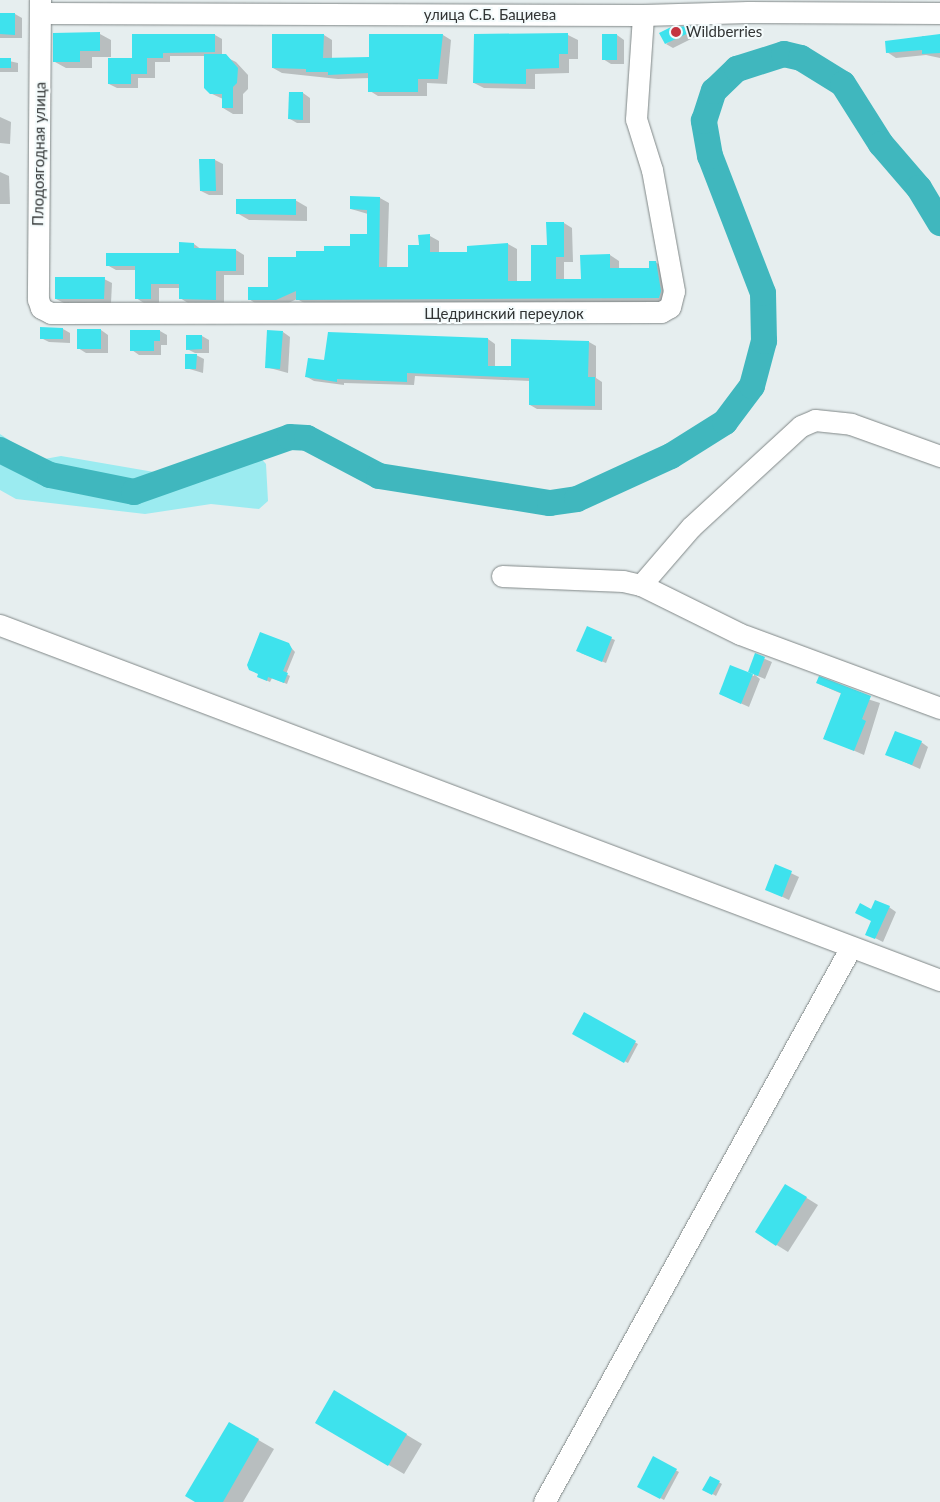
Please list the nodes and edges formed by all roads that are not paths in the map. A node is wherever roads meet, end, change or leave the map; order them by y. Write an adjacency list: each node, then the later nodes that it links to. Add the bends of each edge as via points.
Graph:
1 (41, 7): 3 (street, улица С.Б. Бациева); 4 (street, Плодоягодная улица, via 38,299)
2 (940, 13): 3 (street, улица С.Б. Бациева, via 748,12)
3 (642, 16): 4 (street, Щедринский переулок, via 636,119 652,170 674,291 670,307 661,312 51,313)
4 (41, 308)
5 (940, 456): 7 (street, via 851,424 815,420 801,426 691,527)
6 (502, 576): 7 (street, via 624,581)
7 (641, 585): 9 (street, via 740,634)
8 (0, 625): 10 (street)
9 (940, 708)
10 (851, 946): 11 (street); 12 (street)
11 (940, 980)
12 (544, 1502)

